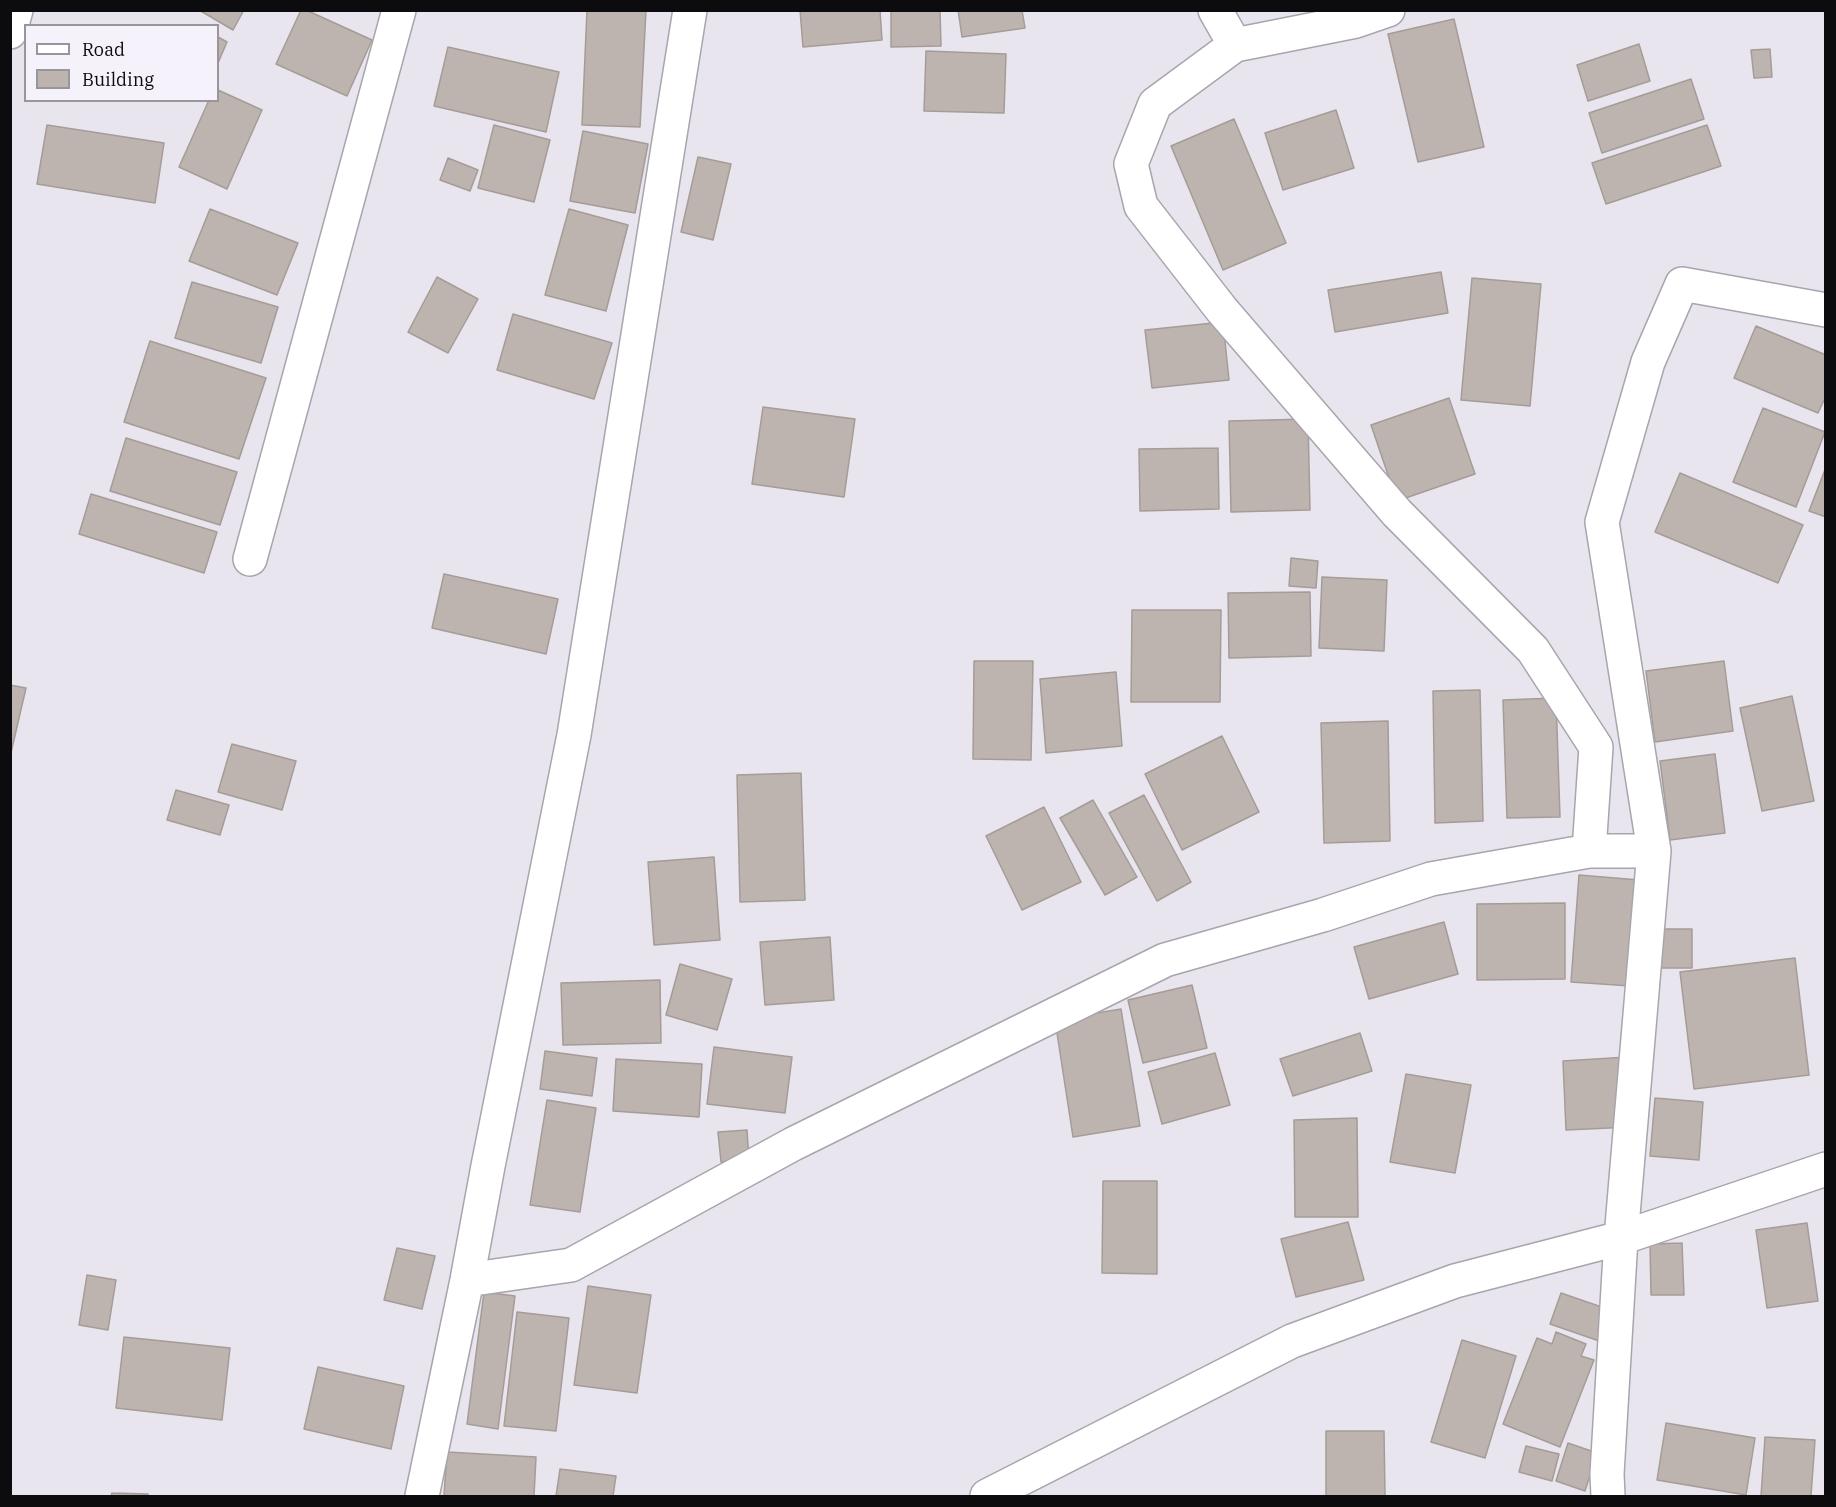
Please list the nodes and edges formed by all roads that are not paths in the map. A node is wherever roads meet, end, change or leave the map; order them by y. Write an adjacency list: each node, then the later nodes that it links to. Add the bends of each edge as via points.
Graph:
1 (16, 10): 6 (street)
2 (399, 10): 9 (street)
3 (690, 10): 14 (street, via 574,735)
4 (1215, 10): 7 (street)
5 (1388, 10): 7 (street, via 1356,21)
6 (10, 32)
7 (1235, 45): 10 (street, via 1155,104 1131,164 1141,206 1222,310 1397,513 1533,650 1596,747)
8 (1826, 310): 11 (street, via 1682,284 1648,362 1602,522)
9 (250, 559)
10 (1589, 851): 11 (street); 14 (street, via 1431,879 1166,960 793,1144 571,1265)
11 (1654, 851): 13 (street)
12 (1826, 1169): 13 (street)
13 (1621, 1238): 16 (street, via 1455,1281 1292,1341); 17 (street)
14 (467, 1280): 15 (street)
15 (422, 1497)
16 (987, 1497)
17 (1608, 1497)

